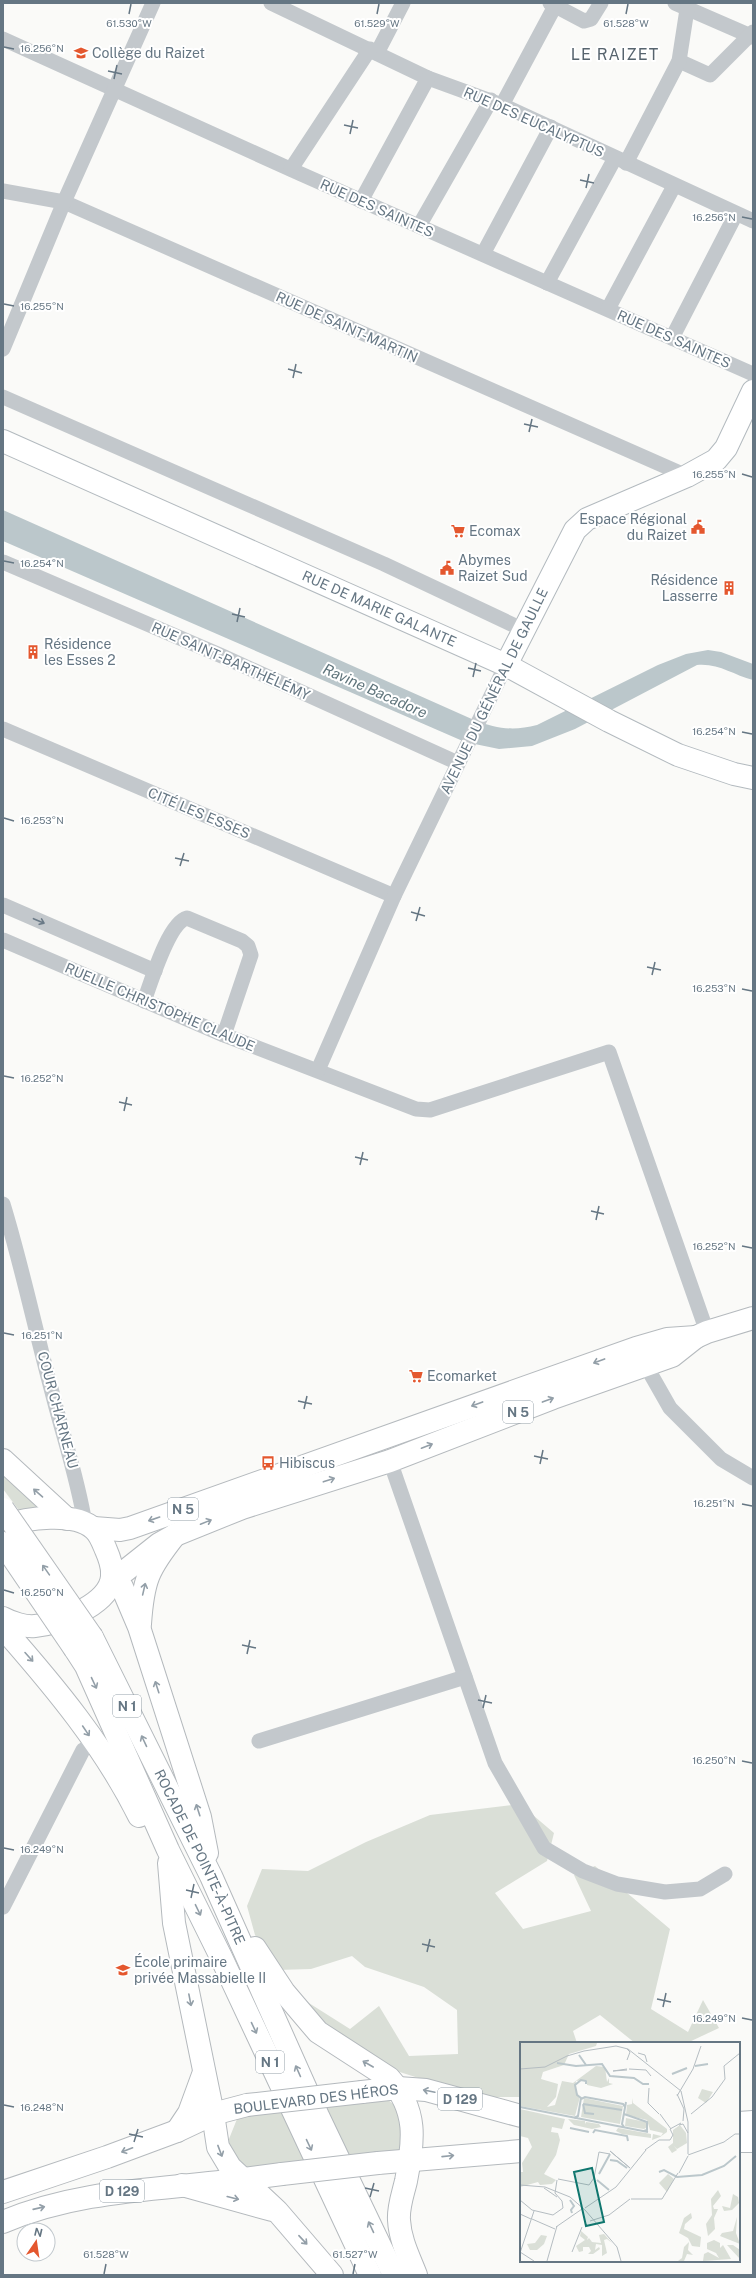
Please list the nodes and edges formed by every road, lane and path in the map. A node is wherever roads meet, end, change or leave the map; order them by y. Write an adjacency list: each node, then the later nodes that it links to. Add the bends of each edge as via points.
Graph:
1 (153, 3): 12 (street)
2 (271, 3): 9 (street, RUE DES EUCALYPTUS)
3 (403, 3): 9 (street)
4 (601, 3): 5 (street, via 592,19 588,21)
5 (552, 4): 13 (street)
6 (683, 4): 7 (street); 10 (street)
7 (752, 35): 10 (street, via 710,75)
8 (3, 39): 12 (street, RUE DES SAINTES)
9 (373, 51): 11 (street, RUE DES EUCALYPTUS); 16 (street)
10 (679, 61): 15 (street)
11 (428, 78): 13 (street, RUE DES EUCALYPTUS); 19 (street)
12 (114, 89): 16 (street, RUE DES SAINTES); 20 (street)
13 (496, 102): 14 (street, RUE DES EUCALYPTUS); 23 (street)
14 (551, 127): 15 (street, RUE DES EUCALYPTUS); 24 (street)
15 (621, 161): 17 (street, RUE DES EUCALYPTUS); 25 (street)
16 (292, 169): 19 (street, RUE DES SAINTES)
17 (674, 186): 21 (street, RUE DES EUCALYPTUS); 26 (street)
18 (3, 191): 20 (street, RUE DE SAINT-MARTIN)
19 (361, 201): 23 (street, RUE DES SAINTES)
20 (64, 202): 28 (street); 33 (street, RUE DE SAINT-MARTIN)
21 (736, 214): 22 (street, RUE DES EUCALYPTUS); 27 (street)
22 (753, 221)
23 (419, 226): 24 (street, RUE DES SAINTES)
24 (482, 254): 25 (street, RUE DES SAINTES)
25 (548, 283): 26 (street, RUE DES SAINTES)
26 (608, 310): 27 (street, RUE DES SAINTES)
27 (672, 338): 29 (street, RUE DES SAINTES)
28 (3, 349)
29 (753, 374)
30 (753, 391): 33 (main road, AVENUE DU GÉNÉRAL DE GAULLE, via 724,451 716,460)
31 (3, 397): 35 (street, via 384,564)
32 (3, 441): 36 (main road, RUE DE MARIE GALANTE)
33 (687, 476): 35 (main road, AVENUE DU GÉNÉRAL DE GAULLE, via 612,507 580,525 571,536)
34 (3, 562): 38 (street, RUE SAINT-BARTHÉLÉMY)
35 (524, 630): 36 (main road, AVENUE DU GÉNÉRAL DE GAULLE)
36 (506, 664): 38 (street, AVENUE DU GÉNÉRAL DE GAULLE); 39 (main road, RUE DE MARIE GALANTE, via 609,721 678,755)
37 (3, 729): 40 (street, CITÉ LES ESSES)
38 (460, 758): 40 (street, AVENUE DU GÉNÉRAL DE GAULLE)
39 (753, 778)
40 (394, 896): 46 (street, AVENUE DU GÉNÉRAL DE GAULLE)
41 (3, 905): 43 (street, one-way to 43)
42 (3, 940): 44 (street, RUELLE CHRISTOPHE CLAUDE)
43 (155, 971): 44 (street); 45 (street, via 171,932 182,919 187,918 242,941 248,946 251,955)
44 (144, 1001): 45 (street, RUELLE CHRISTOPHE CLAUDE)
45 (224, 1035): 46 (street, RUELLE CHRISTOPHE CLAUDE)
46 (318, 1070): 49 (street, RUELLE CHRISTOPHE CLAUDE, via 416,1109 430,1110 609,1052)
47 (3, 1204): 55 (street, COUR CHARNEAU, via 21,1263 51,1391 80,1493)
48 (753, 1318): 49 (main road, N 5)
49 (701, 1335): 50 (main road, N 5, via 667,1339)
50 (641, 1356): 52 (main road, N 5, one-way to 50); 53 (street, via 670,1408 721,1459); 55 (main road, N 5, one-way to 55, via 130,1528 120,1530)
51 (3, 1460): 55 (main road, one-way to 51)
52 (390, 1461): 57 (main road, N 5, one-way to 52, via 242,1508); 64 (street)
53 (753, 1478)
54 (3, 1509): 63 (main road, N 1, one-way to 54, bridge)
55 (82, 1524): 56 (main road, via 28,1519); 59 (main road, via 108,1553)
56 (3, 1526)
57 (176, 1535): 59 (main road, N 5, via 159,1544); 61 (main road, one-way to 57, via 144,1588 149,1574 155,1560)
58 (3, 1543): 63 (main road, N 1, bridge)
59 (112, 1578): 60 (main road, via 97,1602 61,1620 28,1626); 61 (main road, via 122,1587)
60 (3, 1618)
61 (139, 1627): 69 (main road, one-way to 61, via 200,1817)
62 (3, 1628): 67 (main road, one-way to 67, via 64,1699)
63 (84, 1643): 68 (main road, ROCADE DE POINTE-À-PITRE / N 1, one-way to 68, via 86,1666); 72 (main road, ROCADE DE POINTE-À-PITRE / N 1, one-way to 63)
64 (465, 1677): 65 (street); 71 (street, via 495,1763 544,1848 583,1871 617,1884 665,1892 700,1889)
65 (259, 1741)
66 (83, 1750): 75 (street)
67 (128, 1794): 68 (main road); 73 (main road)
68 (152, 1816): 70 (main road, ROCADE DE POINTE-À-PITRE / N 1)
69 (206, 1848): 72 (main road); 76 (main road)
70 (168, 1850): 73 (main road); 94 (main road, ROCADE DE POINTE-À-PITRE / N 1, one-way to 94, via 224,1963)
71 (725, 1874)
72 (211, 1876): 74 (main road, ROCADE DE POINTE-À-PITRE / N 1)
73 (171, 1888): 77 (main road, one-way to 77, via 174,1924)
74 (222, 1899): 76 (main road); 95 (main road, ROCADE DE POINTE-À-PITRE / N 1, one-way to 74, via 318,2116)
75 (3, 1908)
76 (239, 1925): 78 (main road, one-way to 76, via 379,2071 318,2032 284,1992)
77 (204, 2071): 79 (main road); 83 (main road, via 189,2113)
78 (398, 2088): 79 (main road, BOULEVARD DES HÉROS / D 129, bridge, via 247,2105); 80 (main road, BOULEVARD DES HÉROS / D 129, one-way to 78, via 426,2090); 87 (main road, via 408,2105 411,2117)
79 (213, 2114): 83 (main road, BOULEVARD DES HÉROS / D 129); 88 (main road, one-way to 88, via 222,2158)
80 (520, 2116)
81 (753, 2122): 82 (main road)
82 (740, 2123)
83 (177, 2131): 90 (main road, BOULEVARD DES HÉROS / D 129, one-way to 90)
84 (753, 2140): 85 (main road)
85 (740, 2142)
86 (520, 2151): 87 (main road, one-way to 86)
87 (409, 2159): 88 (main road, bridge); 96 (main road, via 399,2218 400,2236)
88 (244, 2179): 89 (main road, D 129); 91 (main road)
89 (182, 2185): 91 (main road, one-way to 91); 92 (main road, D 129, one-way to 89, via 30,2210 92,2196)
90 (3, 2192)
91 (277, 2211): 93 (main road, one-way to 93)
92 (3, 2222)
93 (332, 2275)
94 (370, 2275)
95 (394, 2275)
96 (416, 2275)

